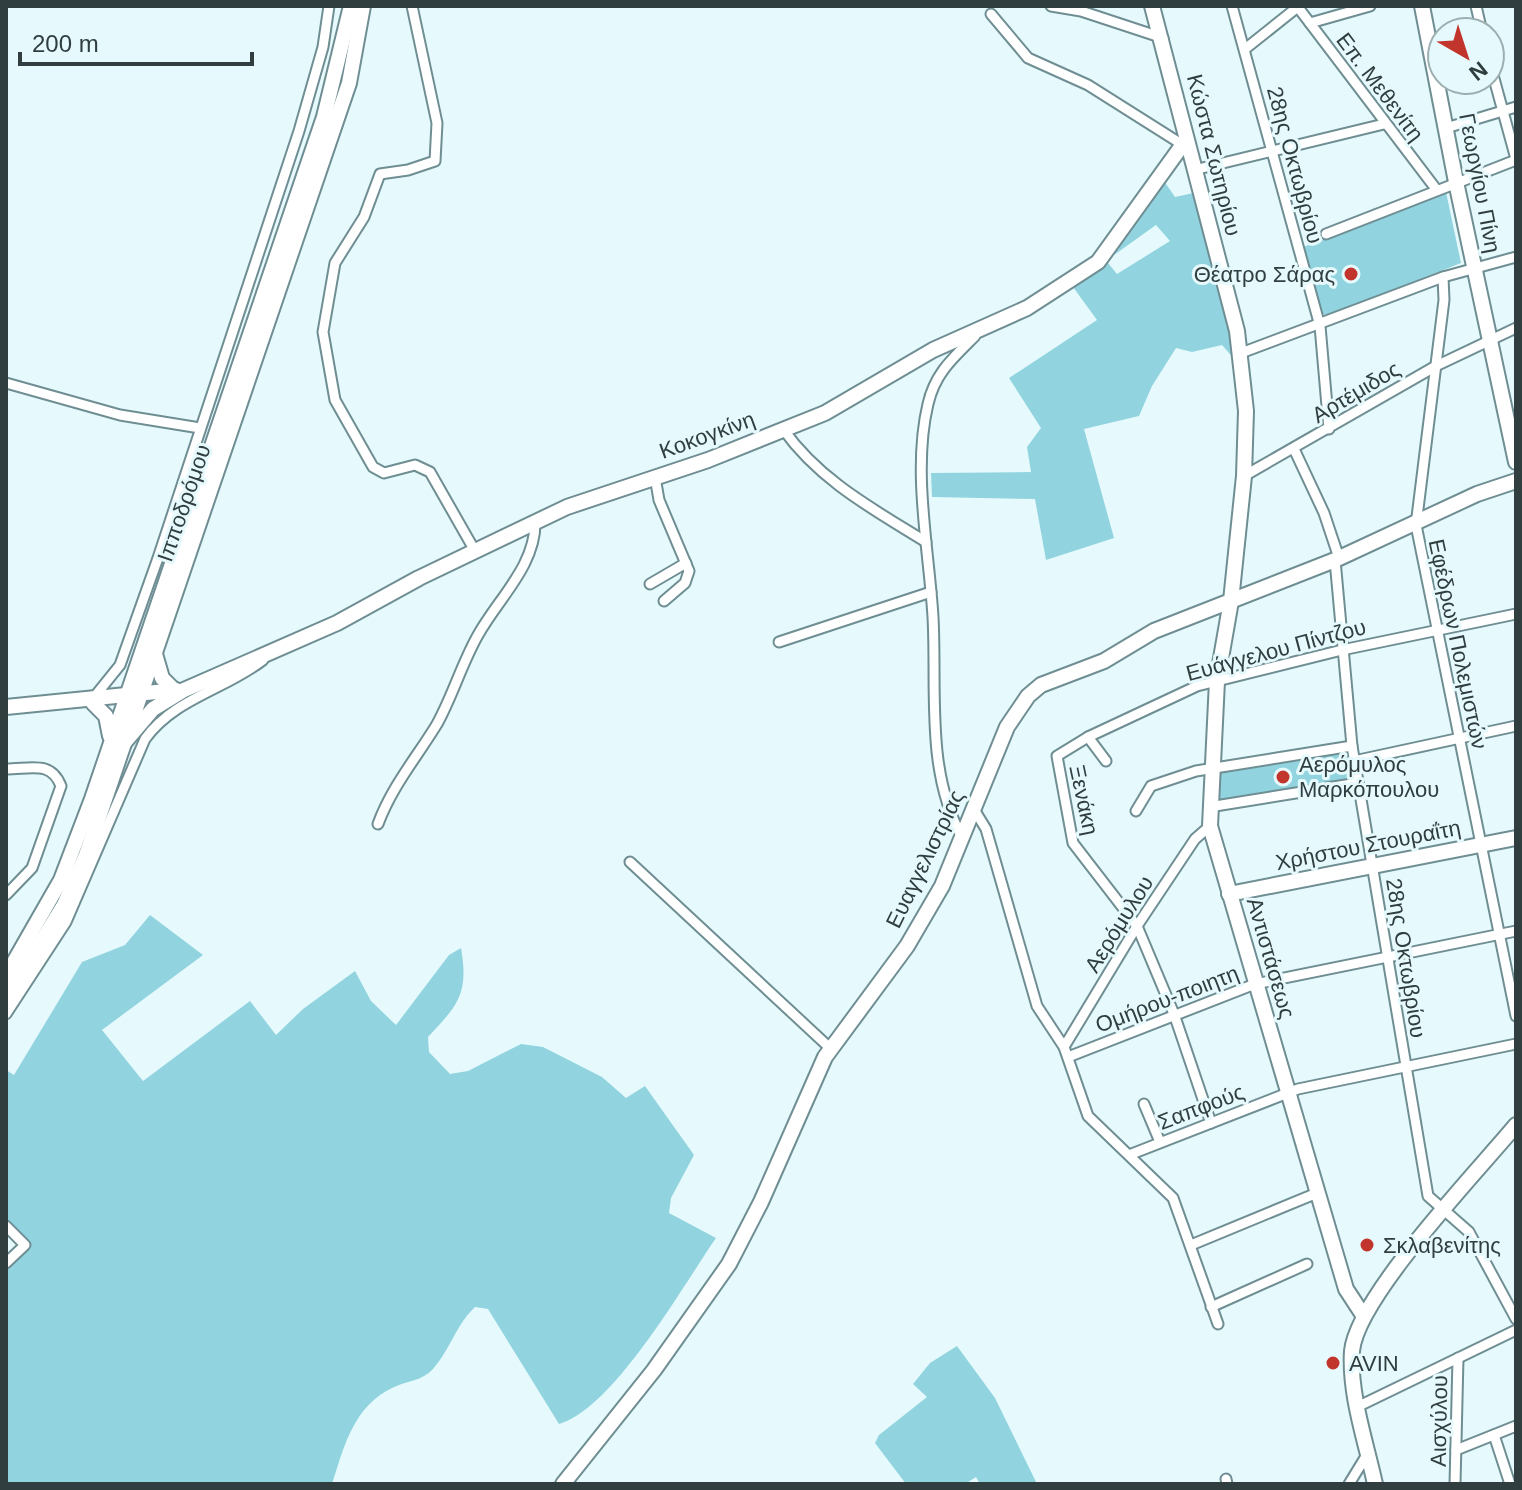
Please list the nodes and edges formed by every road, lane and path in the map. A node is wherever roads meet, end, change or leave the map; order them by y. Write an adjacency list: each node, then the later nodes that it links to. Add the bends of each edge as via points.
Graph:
1 (329, 6): 37 (street, via 299,131)
2 (351, 6): 61 (street, Ιπποδρόμου, via 324,117)
3 (363, 6): 60 (street, Ιπποδρόμου, via 349,83)
4 (412, 6): 48 (street, via 437,123 435,161 380,174 364,217 335,263 323,332 335,400 373,467 384,473 415,465 430,472)
5 (1051, 6): 13 (street)
6 (1152, 6): 13 (street, Κώστα Σωτηρίου)
7 (1232, 6): 14 (street, 28ης Οκτωβρίου)
8 (1298, 6): 12 (street, Επ. Μεθενίτη); 14 (street)
9 (1370, 6): 12 (street)
10 (1422, 6): 19 (street, Γεωργίου Πίνη)
11 (991, 14): 20 (street, via 1028,58 1088,85)
12 (1310, 23): 18 (street, Επ. Μεθενίτη)
13 (1163, 38): 20 (street, Κώστα Σωτηρίου)
14 (1245, 49): 21 (street, 28ης Οκτωβρίου)
15 (1499, 96): 17 (street)
16 (1516, 107): 17 (street)
17 (1504, 113): 19 (street); 22 (street)
18 (1384, 124): 21 (street); 25 (street, Επ. Μεθενίτη)
19 (1446, 128): 24 (street, Γεωργίου Πίνη)
20 (1185, 142): 23 (street, Κώστα Σωτηρίου); 32 (street, Κοκογκίνη, via 1098,262 1027,308)
21 (1275, 153): 23 (street); 30 (street, 28ης Οκτωβρίου)
22 (1516, 160): 24 (street)
23 (1194, 170): 34 (street, Κώστα Σωτηρίου)
24 (1456, 182): 25 (street); 28 (street, Γεωργίου Πίνη)
25 (1436, 189): 26 (street)
26 (1326, 234)
27 (1516, 257): 28 (street)
28 (1474, 268): 29 (street); 33 (street, Γεωργίου Πίνη)
29 (1443, 277): 30 (street); 35 (street, Εφέδρων Πολεμιστών)
30 (1320, 326): 34 (street); 39 (street, 28ης Οκτωβρίου)
31 (1516, 328): 33 (street, Αρτέμιδος)
32 (978, 329): 38 (street, Κοκογκίνη, via 856,397); 47 (street, via 941,370 927,406)
33 (1488, 341): 35 (street, Αρτέμιδος); 41 (street, Γεωργίου Πίνη)
34 (1241, 353): 42 (street, Κώστα Σωτηρίου)
35 (1436, 366): 39 (street, Αρτέμιδος); 46 (street, Εφέδρων Πολεμιστών)
36 (6, 383): 37 (street, via 120,415)
37 (200, 428): 64 (street, via 124,655)
38 (783, 429): 43 (street, Κοκογκίνη); 47 (street, via 824,476)
39 (1329, 429): 40 (street, Αρτέμιδος)
40 (1294, 449): 42 (street, Αρτέμιδος); 49 (street, 28ης Οκτωβρίου, via 1324,513)
41 (1516, 462)
42 (1244, 476): 54 (street, Κώστα Σωτηρίου)
43 (655, 477): 45 (street, Κοκογκίνη); 50 (street, via 659,500)
44 (1516, 481): 46 (street, Ευαγγελιστρίας)
45 (535, 522): 48 (street, Κοκογκίνη); 81 (street, via 534,542 478,634 438,721)
46 (1416, 525): 49 (street, Ευαγγελιστρίας); 56 (street, Εφέδρων Πολεμιστών)
47 (926, 542): 52 (street)
48 (475, 551): 59 (street, Κοκογκίνη)
49 (1337, 559): 54 (street, Ευαγγελιστρίας); 58 (street, 28ης Οκτωβρίου)
50 (686, 563): 51 (street); 53 (street, via 688,577)
51 (650, 584)
52 (931, 592): 57 (street); 84 (street, via 936,751 948,807)
53 (664, 601)
54 (1231, 601): 62 (street, Αντιστάσεως); 79 (street, Ευαγγελιστρίας, via 1154,631 1104,661 1035,690 1011,720)
55 (1516, 614): 56 (street, Ευάγγελου Πίντζου)
56 (1436, 630): 58 (street, Ευάγγελου Πίντζου); 69 (street, Εφέδρων Πολεμιστών)
57 (779, 642)
58 (1342, 650): 62 (street, Ευάγγελου Πίντζου); 71 (street, 28ης Οκτωβρίου)
59 (275, 651): 63 (street, Κοκογκίνη); 97 (street, via 246,673 176,707 145,739 66,922)
60 (155, 652): 63 (street, via 162,678); 65 (street, Ιπποδρόμου)
61 (138, 658): 64 (street); 65 (street, Ιπποδρόμου)
62 (1217, 681): 68 (street, Ευάγγελου Πίντζου); 75 (street, Αντιστάσεως)
63 (174, 694): 65 (street); 70 (street)
64 (94, 700): 65 (street); 66 (street); 70 (street)
65 (131, 700): 70 (street, Ιπποδρόμου)
66 (6, 707)
67 (1516, 726): 69 (street)
68 (1088, 737): 72 (street, Ευάγγελου Πίντζου); 73 (street)
69 (1459, 738): 74 (street); 85 (street, Εφέδρων Πολεμιστών)
70 (117, 742): 94 (street, Ιπποδρόμου, via 61,880); 96 (street, Ιπποδρόμου, via 75,882)
71 (1352, 746): 74 (street, 28ης Οκτωβρίου); 75 (street)
72 (1057, 756): 90 (street, Ξενάκη, via 1073,843)
73 (1106, 761)
74 (1354, 761): 77 (street, 28ης Οκτωβρίου)
75 (1211, 768): 78 (street, Αντιστάσεως); 80 (street, via 1151,786)
76 (6, 769): 89 (street, via 47,767 61,786 32,868)
77 (1358, 783): 78 (street); 87 (street, 28ης Οκτωβρίου)
78 (1209, 807): 82 (street, Αντιστάσεως)
79 (975, 811): 84 (street, Ευαγγελιστρίας); 102 (street, via 986,829 1037,1006)
80 (1136, 811)
81 (378, 824)
82 (1210, 826): 88 (street, Αντιστάσεως); 90 (street, Αερόμυλου, via 1195,839)
83 (1516, 838): 85 (street, Χρήστου Στουραΐτη)
84 (963, 839): 101 (street, Ευαγγελιστρίας, via 907,946)
85 (1483, 845): 87 (street, Χρήστου Στουραΐτη); 92 (street, Εφέδρων Πολεμιστών)
86 (630, 862): 101 (street)
87 (1372, 867): 88 (street, Χρήστου Στουραΐτη); 93 (street, 28ης Οκτωβρίου)
88 (1229, 894): 95 (street, Αντιστάσεως)
89 (6, 895)
90 (1137, 926): 98 (street, Ξενάκη); 102 (street, Αερόμυλου)
91 (1516, 931): 92 (street, Ομήρου-ποιητη)
92 (1501, 934): 93 (street, Ομήρου-ποιητη); 99 (street, Εφέδρων Πολεμιστών)
93 (1387, 956): 95 (street, Ομήρου-ποιητη); 103 (street, 28ης Οκτωβρίου)
94 (6, 976)
95 (1255, 984): 98 (street, Ομήρου-ποιητη); 104 (street, Αντιστάσεως)
96 (6, 999)
97 (6, 1014)
98 (1174, 1014): 102 (street, Ομήρου-ποιητη); 106 (street, Ξενάκη)
99 (1516, 1016)
100 (1516, 1044): 103 (street, Σαπφούς)
101 (831, 1049): 127 (street, Ευαγγελιστρίας, via 729,1264 663,1359)
102 (1066, 1052): 109 (street, via 1088,1116)
103 (1406, 1067): 104 (street, Σαπφούς); 111 (street, 28ης Οκτωβρίου, via 1428,1196)
104 (1287, 1094): 106 (street, Σαπφούς); 110 (street, Αντιστάσεως)
105 (1144, 1104): 108 (street)
106 (1211, 1123): 108 (street, Σαπφούς)
107 (1516, 1125): 111 (street)
108 (1160, 1142): 109 (street, Σαπφούς)
109 (1129, 1155): 113 (street, via 1169,1192)
110 (1317, 1193): 113 (street); 117 (street, Αντιστάσεως, via 1348,1295)
111 (1445, 1211): 117 (street); 118 (street, 28ης Οκτωβρίου, via 1469,1232)
112 (6, 1226): 114 (street, via 25,1245)
113 (1191, 1245): 116 (street)
114 (6, 1263)
115 (1307, 1264): 116 (street)
116 (1211, 1307): 119 (street)
117 (1363, 1315): 122 (street, via 1352,1355)
118 (1516, 1319)
119 (1218, 1324)
120 (1516, 1330): 121 (street)
121 (1458, 1358): 122 (street); 125 (street, Αισχύλου)
122 (1359, 1406): 126 (street)
123 (1516, 1426): 124 (street)
124 (1494, 1435): 125 (street); 131 (street)
125 (1456, 1450): 130 (street, Αισχύλου)
126 (1368, 1452): 128 (street); 129 (street)
127 (563, 1484)
128 (1349, 1484)
129 (1375, 1484)
130 (1455, 1484)
131 (1510, 1484)

